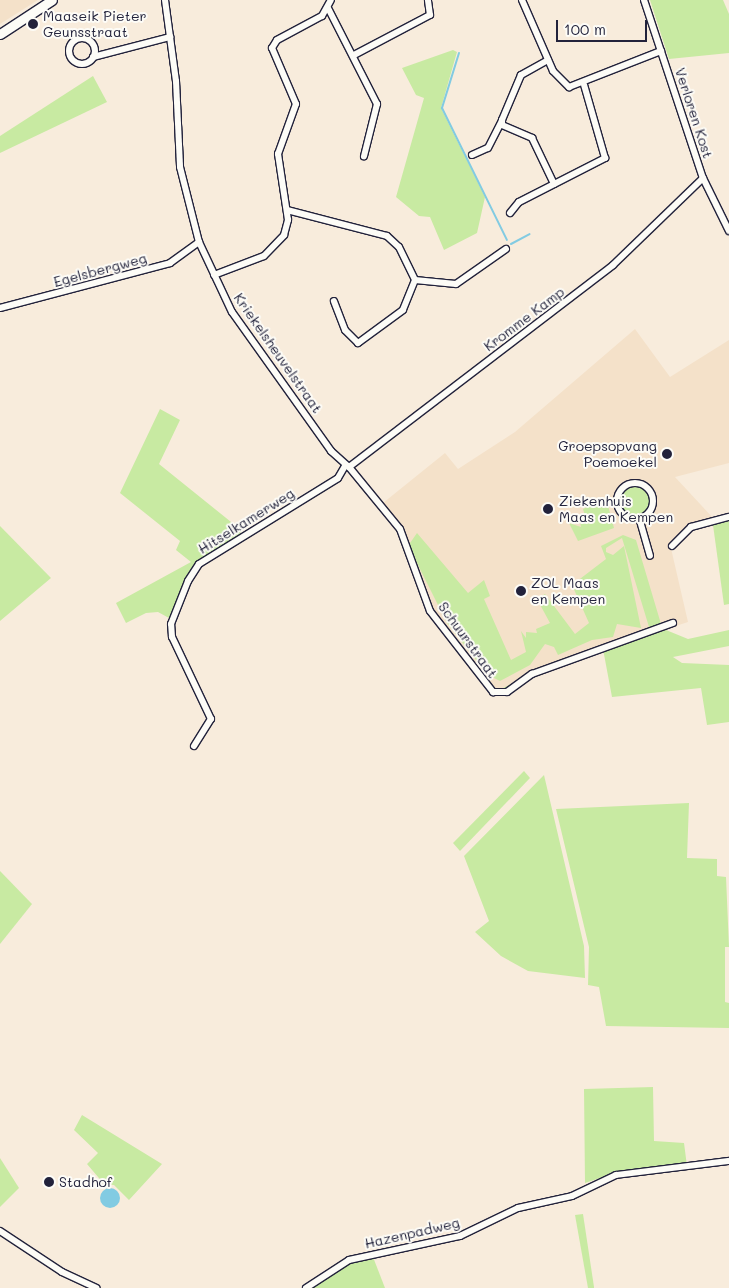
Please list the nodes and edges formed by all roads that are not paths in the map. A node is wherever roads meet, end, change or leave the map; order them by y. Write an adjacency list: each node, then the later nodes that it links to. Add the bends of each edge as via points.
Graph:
1 (52, 0): 8 (main road)
2 (165, 0): 9 (street, Kriekelsheuvelstraat)
3 (331, 0): 7 (street)
4 (428, 0): 11 (street, via 430,15)
5 (522, 0): 13 (street)
6 (644, 0): 10 (street, Verloren Kost)
7 (328, 8): 11 (street); 20 (street, via 322,16 277,40 272,48 296,104 278,154)
8 (0, 34)
9 (170, 36): 12 (street); 23 (street, Kriekelsheuvelstraat, via 180,167)
10 (661, 51): 14 (street); 18 (street, Verloren Kost)
11 (354, 56): 17 (street, via 377,104)
12 (93, 57): 12 (street, via 89,40 81,37 70,43 69,56 75,62 87,63)
13 (548, 60): 14 (street, via 558,80 569,87); 15 (street, via 521,75)
14 (584, 85): 19 (street, via 605,158)
15 (502, 120): 16 (street, via 488,148); 19 (street, via 502,125 532,138)
16 (472, 155)
17 (364, 156)
18 (703, 178): 22 (street, Verloren Kost); 29 (street, Kromme Kamp, via 613,265)
19 (554, 184): 21 (street, via 519,202)
20 (287, 210): 25 (street, via 288,228 272,250); 26 (street, via 386,236 399,247)
21 (510, 214)
22 (729, 231)
23 (199, 242): 25 (street, Kriekelsheuvelstraat); 28 (street, Egelsbergweg, via 163,266)
24 (506, 249): 26 (street, via 456,284)
25 (214, 274): 29 (street, Kriekelsheuvelstraat, via 232,312)
26 (415, 280): 27 (street, via 402,310 358,343 345,330)
27 (334, 300)
28 (0, 308)
29 (347, 466): 34 (street, Schuurstraat, via 397,524 430,611 494,692 506,692 532,674); 35 (street, Hitselkamerweg, via 338,478 199,564 188,581 170,624 172,637 211,719)
30 (729, 517): 32 (street, via 691,527)
31 (640, 521): 31 (street, via 651,511 649,492 642,484 629,482 618,492 621,510 628,520); 33 (street)
32 (672, 546)
33 (650, 556)
34 (673, 624)
35 (194, 746)
36 (729, 1161): 39 (street, Hazenpadweg, via 616,1175 572,1196 518,1208 460,1236 349,1260)
37 (0, 1231): 38 (street, via 62,1272)
38 (97, 1288)
39 (306, 1288)

